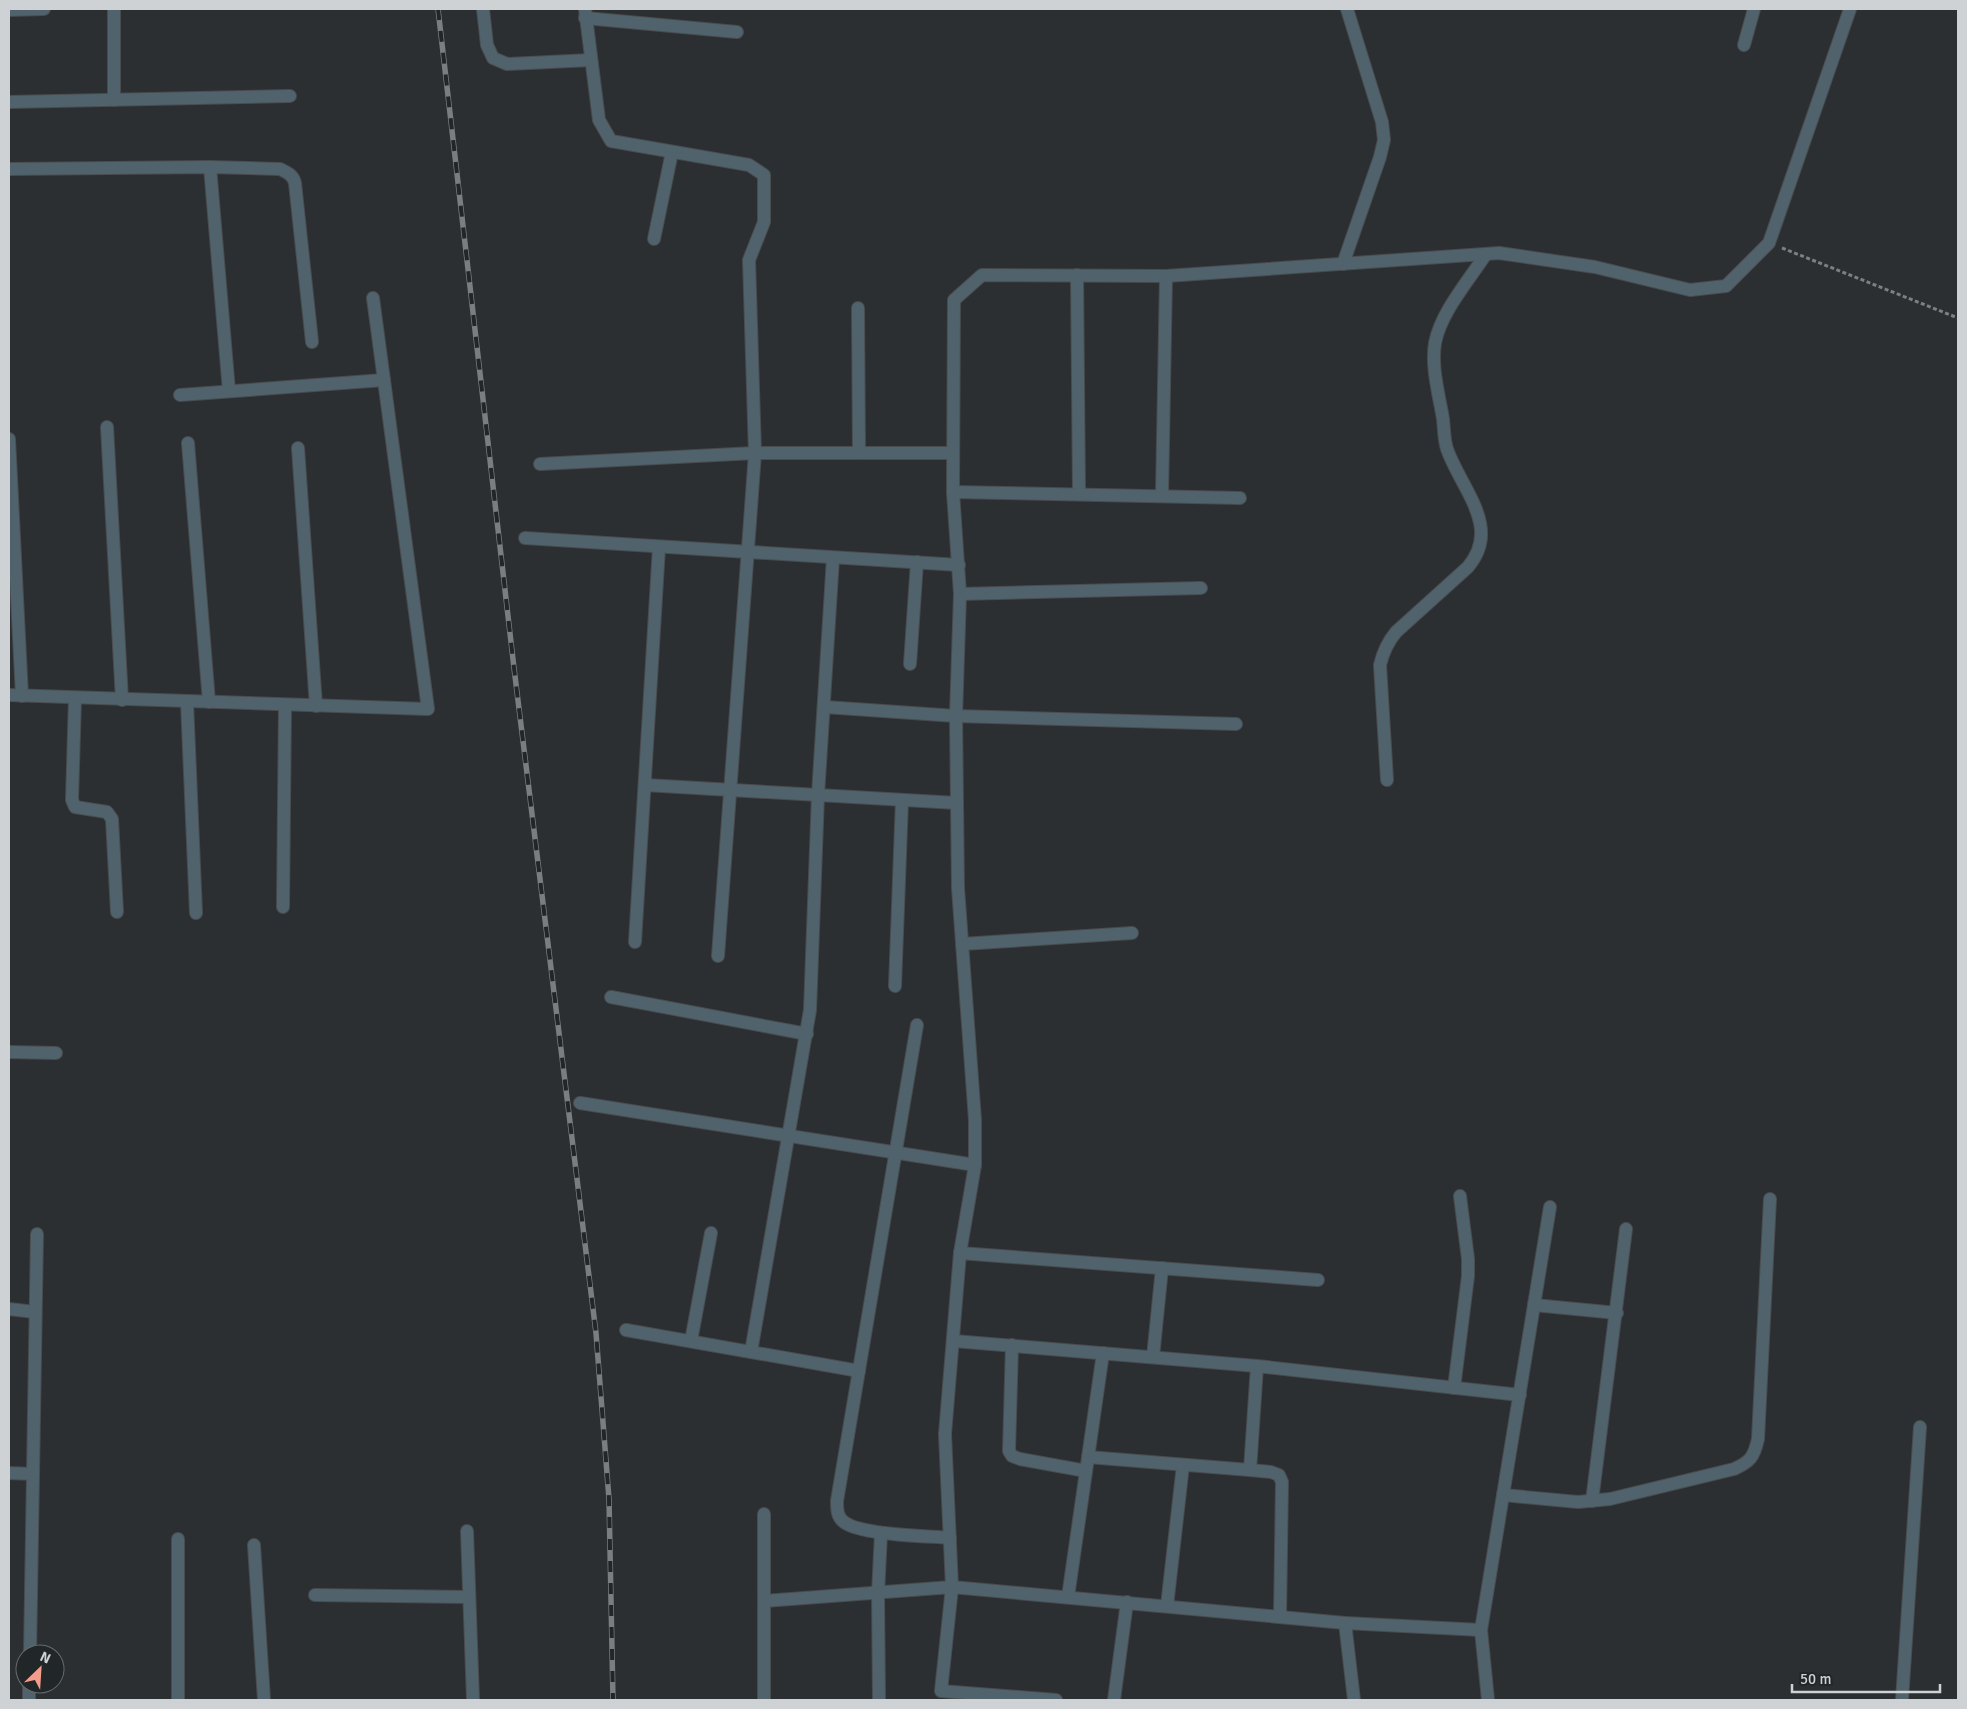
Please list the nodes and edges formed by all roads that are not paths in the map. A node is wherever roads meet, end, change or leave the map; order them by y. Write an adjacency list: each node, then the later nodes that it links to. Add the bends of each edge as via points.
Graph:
1 (44, 9): 7 (street)
2 (114, 9): 13 (street)
3 (483, 9): 11 (street, via 487,45 493,58 507,64)
4 (1347, 9): 20 (street, via 1382,122 1384,140)
5 (1754, 9): 10 (street)
6 (1850, 9): 19 (street, via 1769,243 1726,286 1690,290 1595,267 1499,253)
7 (9, 10)
8 (585, 14): 9 (street); 11 (street)
9 (737, 32)
10 (1744, 45)
11 (591, 60): 15 (street, via 599,120 610,142)
12 (290, 96): 13 (street)
13 (114, 100): 14 (street)
14 (9, 102)
15 (672, 152): 18 (street); 33 (street, via 749,165 764,175 764,222 749,260)
16 (210, 167): 17 (street); 25 (street, via 280,170 294,178); 27 (street)
17 (9, 169)
18 (654, 238)
19 (1486, 254): 20 (street); 62 (street, via 1445,316 1435,345 1447,448 1478,516 1482,543 1468,567 1396,632 1382,653)
20 (1343, 264): 22 (street)
21 (1077, 275): 22 (street); 35 (street, via 982,275 954,300); 38 (street)
22 (1166, 276): 39 (street)
23 (373, 298): 26 (street)
24 (858, 308): 34 (street)
25 (312, 342)
26 (384, 380): 27 (street); 58 (street, via 428,710)
27 (229, 391): 28 (street)
28 (180, 395)
29 (107, 427): 54 (street)
30 (9, 439): 41 (street)
31 (188, 443): 56 (street)
32 (298, 448): 58 (street)
33 (754, 453): 34 (street); 36 (street); 44 (street)
34 (859, 453): 35 (street)
35 (952, 453): 37 (street)
36 (540, 464)
37 (953, 492): 38 (street); 47 (street)
38 (1079, 494): 39 (street)
39 (1162, 496): 40 (street)
40 (1240, 498)
41 (11, 516): 52 (street)
42 (524, 538): 43 (street)
43 (660, 547): 44 (street); 63 (street)
44 (747, 552): 45 (street); 64 (street)
45 (834, 558): 46 (street); 59 (street)
46 (917, 562): 47 (street); 50 (street)
47 (959, 564): 49 (street)
48 (1201, 588): 49 (street)
49 (960, 594): 60 (street)
50 (910, 664)
51 (9, 695): 52 (street)
52 (22, 696): 53 (street)
53 (74, 698): 54 (street); 69 (street, via 72,800 75,807 107,812 112,819)
54 (122, 700): 55 (street)
55 (187, 702): 56 (street); 70 (street)
56 (209, 702): 57 (street)
57 (285, 705): 58 (street); 68 (street)
58 (316, 706)
59 (824, 707): 60 (street); 65 (street)
60 (956, 716): 61 (street); 67 (street)
61 (1236, 724)
62 (1387, 780)
63 (645, 785): 64 (street); 72 (street)
64 (731, 790): 65 (street); 74 (street)
65 (818, 795): 66 (street); 78 (street, via 812,988)
66 (902, 800): 67 (street); 75 (street)
67 (957, 803): 73 (street)
68 (283, 907)
69 (117, 912)
70 (196, 913)
71 (1132, 933): 73 (street)
72 (635, 942)
73 (962, 944): 84 (street, via 975,1120)
74 (718, 956)
75 (896, 986)
76 (611, 997): 78 (street)
77 (917, 1025): 83 (street)
78 (807, 1034): 82 (street)
79 (9, 1052): 80 (street)
80 (56, 1053)
81 (580, 1102): 82 (street)
82 (787, 1135): 83 (street); 102 (street)
83 (896, 1152): 84 (street); 106 (street)
84 (975, 1164): 91 (street)
85 (1460, 1196): 107 (street, via 1468,1276)
86 (1770, 1198): 117 (street, via 1755,1453 1746,1464 1734,1469)
87 (1550, 1207): 94 (street)
88 (1626, 1228): 97 (street)
89 (711, 1233): 99 (street)
90 (36, 1234): 96 (street)
91 (960, 1253): 92 (street); 100 (street)
92 (1162, 1268): 93 (street); 104 (street)
93 (1318, 1280)
94 (1534, 1305): 97 (street); 108 (street)
95 (9, 1308): 96 (street)
96 (35, 1312): 115 (street)
97 (1617, 1313): 117 (street)
98 (626, 1330): 99 (street)
99 (691, 1341): 102 (street)
100 (954, 1341): 101 (street); 121 (street, via 945,1434)
101 (1012, 1345): 103 (street); 113 (street, via 1008,1451 1020,1459)
102 (750, 1352): 106 (street)
103 (1103, 1353): 104 (street); 110 (street)
104 (1154, 1357): 105 (street)
105 (1257, 1366): 107 (street); 112 (street)
106 (859, 1372): 120 (street, via 837,1510 842,1521 849,1526)
107 (1454, 1388): 108 (street)
108 (1520, 1395): 116 (street)
109 (1920, 1427): 145 (street)
110 (1088, 1458): 111 (street); 113 (street)
111 (1182, 1465): 112 (street); 131 (street)
112 (1250, 1470): 132 (street, via 1271,1472 1282,1482)
113 (1086, 1471): 128 (street)
114 (9, 1473): 115 (street)
115 (33, 1474): 135 (street)
116 (1503, 1494): 117 (street); 134 (street)
117 (1592, 1501)
118 (764, 1514): 129 (street)
119 (467, 1531): 127 (street)
120 (880, 1533): 121 (street); 125 (street)
121 (950, 1538): 124 (street)
122 (178, 1539): 136 (street)
123 (254, 1545): 137 (street)
124 (952, 1587): 125 (street); 128 (street); 141 (street, via 941,1691)
125 (878, 1594): 129 (street); 140 (street)
126 (315, 1596): 127 (street)
127 (469, 1597): 138 (street)
128 (1068, 1597): 130 (street)
129 (764, 1601): 139 (street)
130 (1127, 1602): 131 (street); 142 (street)
131 (1167, 1606): 132 (street)
132 (1280, 1617): 133 (street)
133 (1345, 1623): 134 (street); 143 (street)
134 (1481, 1630): 144 (street)
135 (30, 1644)
136 (178, 1700)
137 (264, 1700)
138 (473, 1700)
139 (764, 1700)
140 (879, 1700)
141 (1056, 1700)
142 (1114, 1700)
143 (1354, 1700)
144 (1488, 1700)
145 (1902, 1700)

